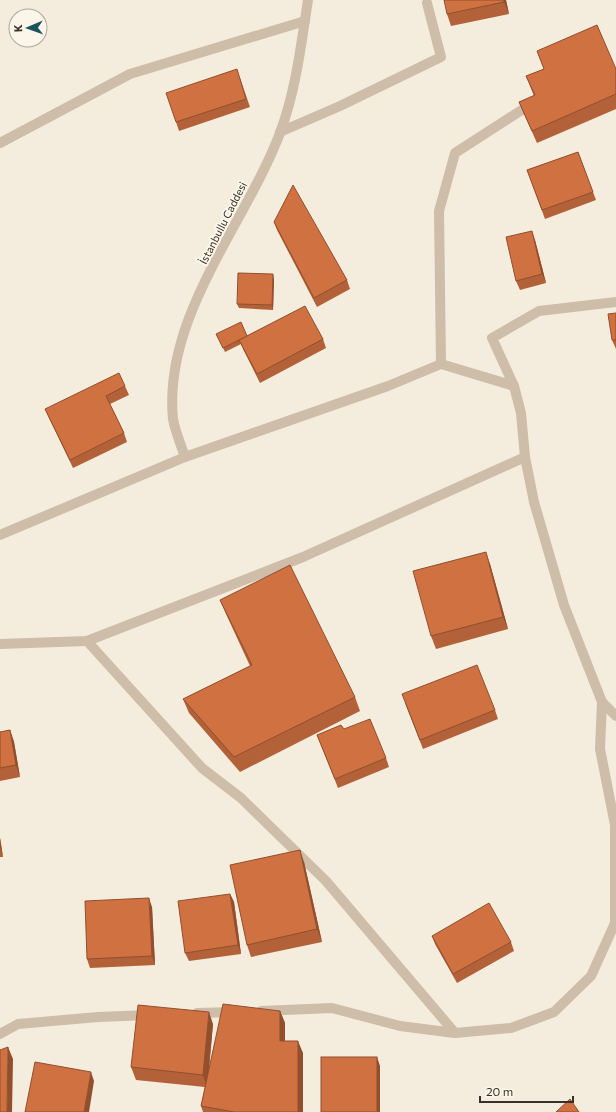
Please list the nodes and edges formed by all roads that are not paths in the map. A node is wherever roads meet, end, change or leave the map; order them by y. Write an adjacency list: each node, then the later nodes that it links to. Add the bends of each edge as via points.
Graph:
1 (308, 0): 3 (street, İstanbullu Caddesi)
2 (426, 3): 5 (street, via 441,57)
3 (305, 21): 5 (street, İstanbullu Caddesi, via 292,91); 6 (street, via 130,74)
4 (531, 104): 8 (street, via 455,153 439,211)
5 (280, 132): 10 (street, İstanbullu Caddesi, via 269,159 199,294 179,346 172,389 173,420)
6 (0, 143)
7 (616, 302): 9 (street, via 539,311 492,338)
8 (441, 364): 9 (street); 10 (street, via 388,386)
9 (514, 386): 11 (street, via 521,413)
10 (185, 456): 12 (street)
11 (525, 457): 13 (street, via 303,557); 15 (street, via 534,502 564,605)
12 (0, 535)
13 (87, 641): 14 (street); 19 (street, via 202,768 241,798 326,881)
14 (0, 644)
15 (602, 702): 16 (street); 19 (street, via 600,749 615,825 615,923 591,976 554,1012 511,1028)
16 (616, 716)
17 (160, 1014): 20 (street, via 18,1024)
18 (184, 1014): 19 (street, via 332,1008 400,1026)
19 (455, 1033)
20 (0, 1034)

